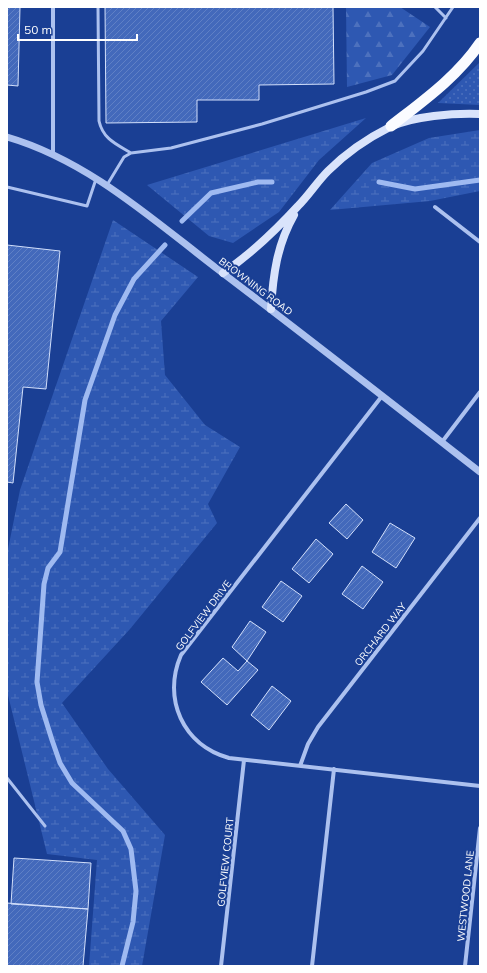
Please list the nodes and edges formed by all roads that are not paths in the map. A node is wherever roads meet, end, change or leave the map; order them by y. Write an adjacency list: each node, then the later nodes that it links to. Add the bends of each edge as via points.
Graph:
1 (53, 7): 11 (street)
2 (98, 7): 10 (lane, via 101,132)
3 (435, 7): 5 (lane)
4 (453, 7): 5 (lane)
5 (446, 18): 10 (lane, via 423,51 395,81 262,124 171,148)
6 (480, 43): 8 (highway, via 451,78)
7 (480, 114): 8 (main road, via 455,114)
8 (391, 126): 15 (main road, via 342,159)
9 (7, 137): 11 (street, BROWNING ROAD)
10 (131, 153): 13 (lane, via 124,157)
11 (53, 154): 12 (street, BROWNING ROAD)
12 (96, 178): 13 (street, BROWNING ROAD); 14 (lane, via 87,206)
13 (107, 185): 18 (street, BROWNING ROAD)
14 (7, 187)
15 (299, 206): 18 (main road, via 254,250); 19 (main road, via 278,252)
16 (435, 207): 17 (street)
17 (480, 242)
18 (223, 273): 19 (street, BROWNING ROAD)
19 (271, 309): 21 (street, BROWNING ROAD)
20 (480, 392): 22 (street)
21 (382, 396): 22 (street, BROWNING ROAD); 25 (street, GOLFVIEW DRIVE, via 187,647 177,664 175,699 177,710 187,730 211,752)
22 (442, 442): 23 (street, BROWNING ROAD)
23 (480, 472)
24 (480, 518): 26 (street, ORCHARD WAY, via 318,727)
25 (244, 760): 26 (street, GOLFVIEW DRIVE); 32 (street, GOLFVIEW COURT)
26 (300, 766): 27 (street, GOLFVIEW DRIVE)
27 (334, 769): 29 (street, GOLFVIEW DRIVE); 33 (street)
28 (7, 778): 30 (lane)
29 (480, 786)
30 (45, 826)
31 (480, 828): 34 (street, WESTWOOD LANE)
32 (221, 966)
33 (312, 966)
34 (465, 966)

